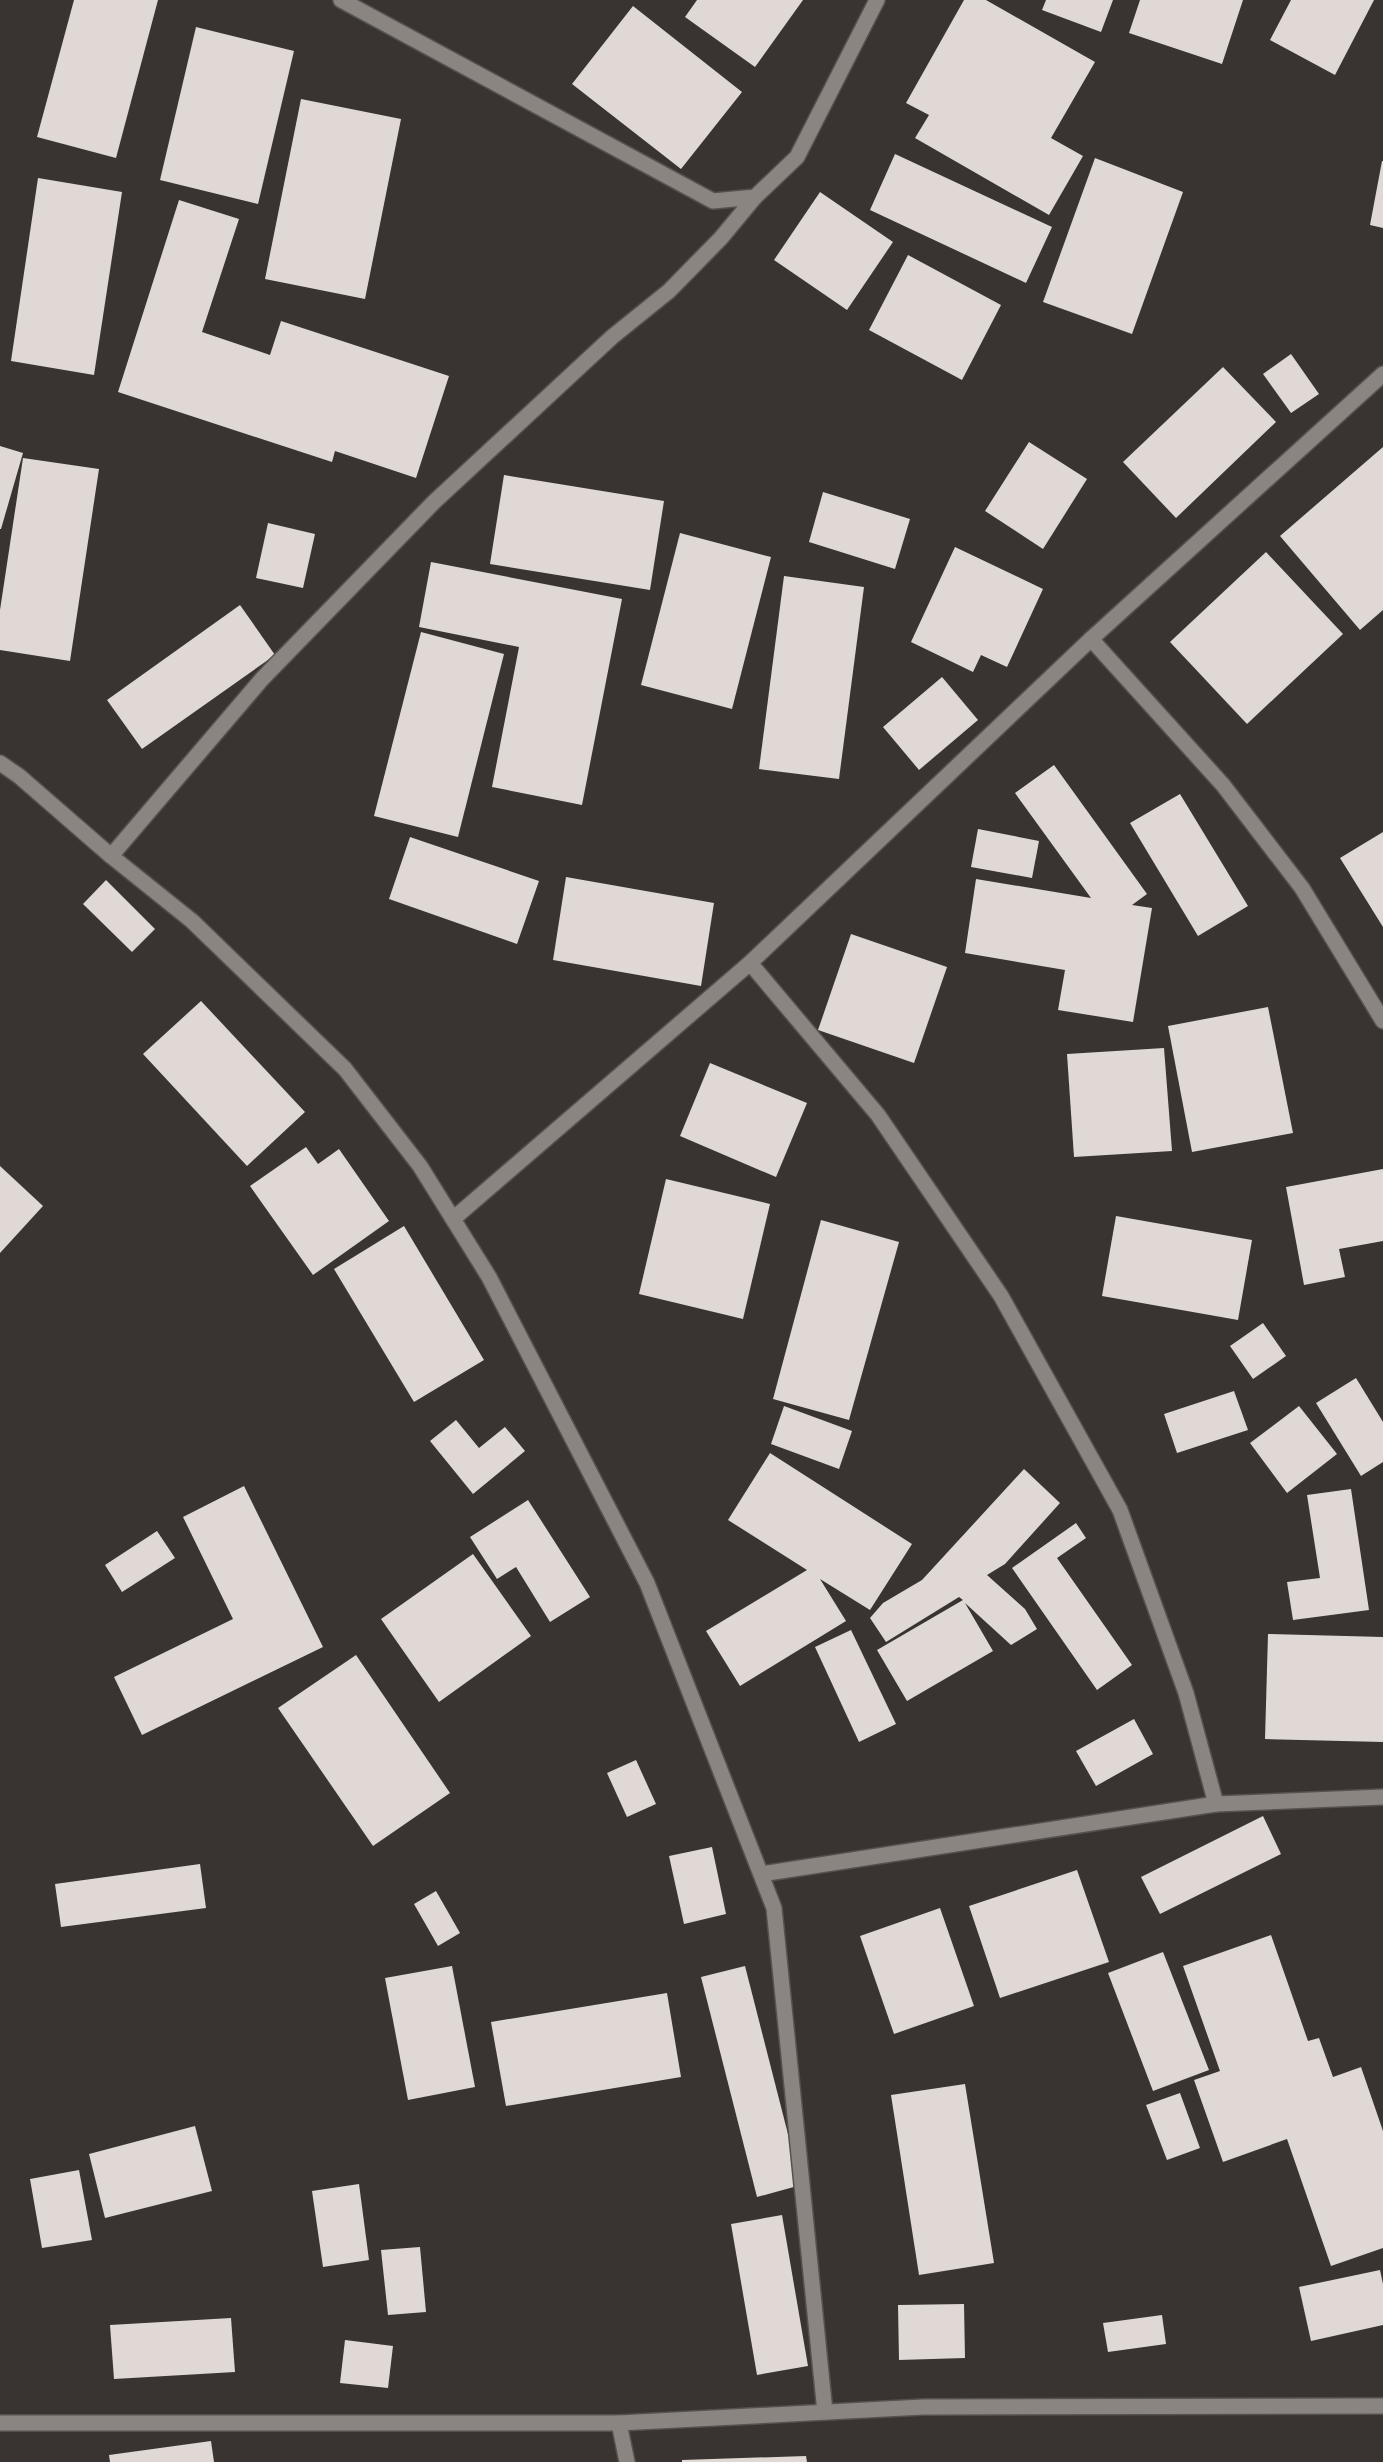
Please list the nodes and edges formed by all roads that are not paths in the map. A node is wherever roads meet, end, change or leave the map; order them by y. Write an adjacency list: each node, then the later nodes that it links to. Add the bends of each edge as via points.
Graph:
1 (341, 0): 3 (street, via 713,201)
2 (877, 0): 3 (street, via 797,157)
3 (755, 197): 7 (street, via 669,291 612,337 425,510 262,679)
4 (1383, 374): 5 (street)
5 (1091, 639): 8 (street); 9 (street, via 1223,785 1302,888)
6 (0, 763): 7 (street)
7 (111, 856): 10 (street, via 192,921 345,1069 420,1166)
8 (750, 963): 10 (street); 12 (street, via 878,1115 995,1286 1120,1510 1186,1693)
9 (1383, 1021)
10 (453, 1219): 13 (street, via 489,1277 647,1583)
11 (1383, 1797): 12 (street)
12 (1216, 1804): 13 (street)
13 (761, 1874): 15 (street, via 774,1908)
14 (1383, 2406): 15 (street, via 923,2407)
15 (825, 2412): 17 (street)
16 (0, 2423): 17 (street)
17 (619, 2423): 18 (street)
18 (627, 2462)

